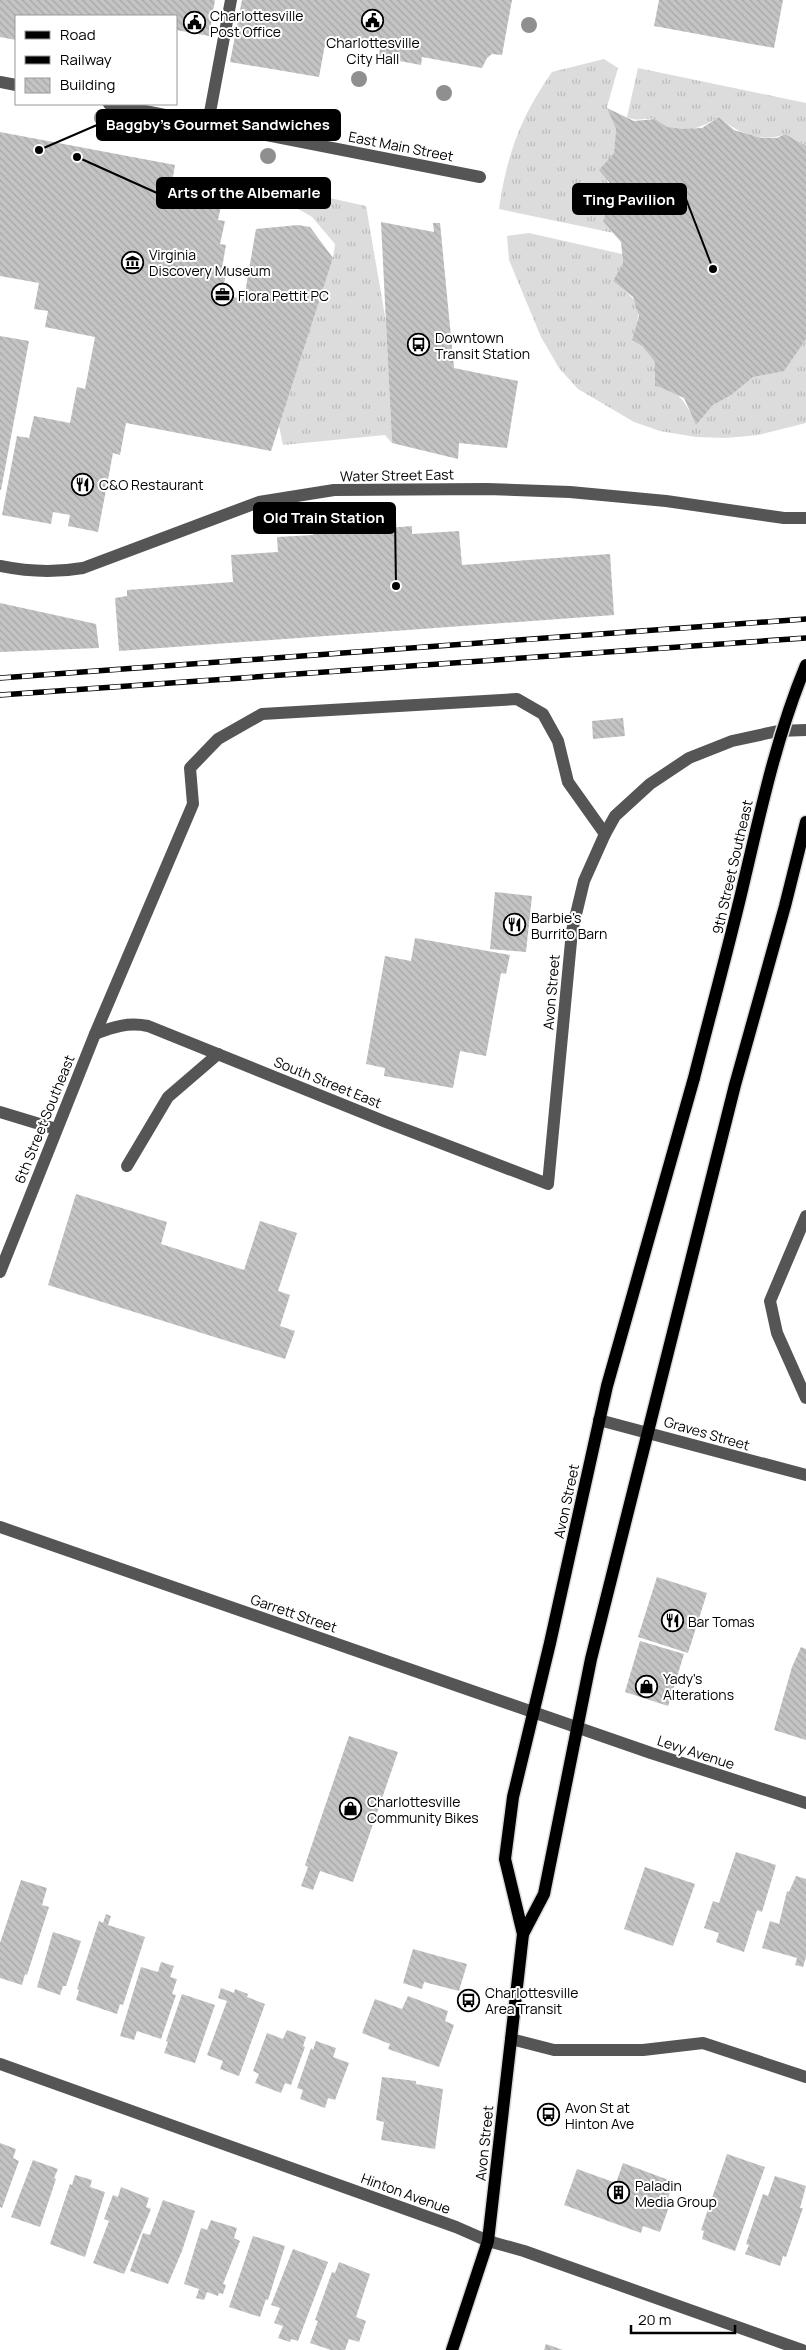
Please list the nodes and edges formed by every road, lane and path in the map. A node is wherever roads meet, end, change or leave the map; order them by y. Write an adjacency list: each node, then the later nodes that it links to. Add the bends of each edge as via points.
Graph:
1 (231, 0): 5 (street)
2 (0, 82): 3 (street)
3 (15, 86)
4 (114, 105): 5 (street, East Main Street)
5 (208, 123): 6 (street, East Main Street)
6 (480, 177)
7 (806, 518): 8 (street, Water Street East, via 570,492 334,490 259,502 84,568 56,572 22,571)
8 (0, 566)
9 (806, 665): 15 (main road, 9th Street Southeast, bridge, via 758,814)
10 (806, 730): 12 (street, Avon Street, via 778,731 732,741 689,758 650,784 615,816)
11 (806, 822): 25 (main road, Avon Street)
12 (605, 834): 13 (street, 6th Street Southeast, via 568,782 558,741 543,714 517,698 262,714 218,738 190,768 193,804); 19 (street, Avon Street, via 584,881 572,931)
13 (95, 1034): 14 (street, South Street East, via 116,1025 136,1023); 17 (street, 6th Street Southeast)
14 (218, 1054): 18 (street, via 168,1097); 19 (street, South Street East)
15 (694, 1078): 24 (main road, Avon Street)
16 (0, 1112): 17 (street)
17 (56, 1129): 21 (street, 6th Street Southeast)
18 (126, 1166)
19 (548, 1184)
20 (806, 1216): 22 (street, via 770,1301 777,1333)
21 (0, 1272)
22 (801, 1373): 23 (street)
23 (806, 1398)
24 (599, 1420): 25 (street, Graves Street); 28 (main road, Avon Street)
25 (647, 1431): 26 (street, Graves Street); 29 (main road, Avon Street)
26 (806, 1475)
27 (0, 1527): 28 (street, Garrett Street)
28 (534, 1712): 29 (street, Garrett Street); 31 (main road, Avon Street, via 513,1798 505,1859)
29 (577, 1727): 30 (street, Levy Avenue); 31 (main road, Avon Street, via 544,1894)
30 (806, 1803)
31 (523, 1934): 32 (main road, Avon Street)
32 (511, 2039): 34 (street, via 554,2050 644,2050 703,2043); 35 (main road, Avon Street)
33 (0, 2064): 35 (street, Hinton Avenue)
34 (806, 2077)
35 (488, 2241): 36 (main road, Avon Street); 37 (street, Hinton Avenue)
36 (452, 2350)
37 (802, 2350)

